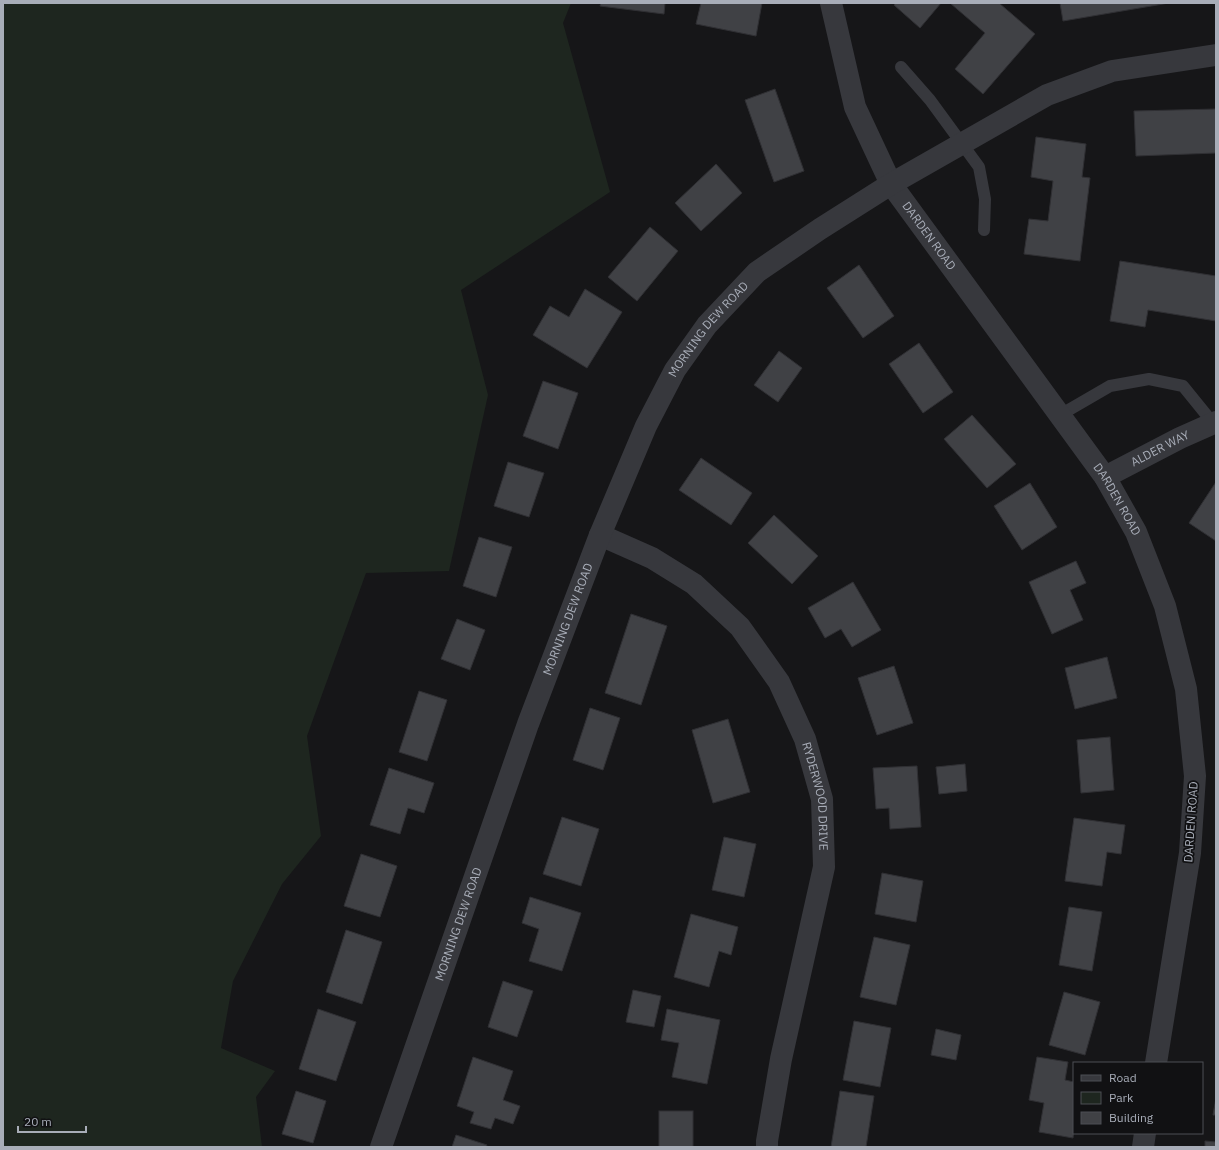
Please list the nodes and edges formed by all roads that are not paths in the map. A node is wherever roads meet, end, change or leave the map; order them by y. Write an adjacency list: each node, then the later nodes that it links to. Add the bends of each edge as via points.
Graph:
1 (831, 3): 5 (street, DARDEN ROAD, via 855,108)
2 (1216, 55): 4 (street, MORNING DEW ROAD, via 1112,71 1047,95)
3 (901, 67): 4 (lane)
4 (962, 143): 5 (street, MORNING DEW ROAD); 6 (lane, via 979,167 986,199)
5 (891, 184): 7 (street, DARDEN ROAD); 10 (street, MORNING DEW ROAD, via 757,272 707,325 675,370 646,426)
6 (984, 230)
7 (1060, 415): 8 (lane, via 1110,386 1149,379 1183,386); 9 (street, DARDEN ROAD)
8 (1214, 422): 9 (street, ALDER WAY)
9 (1105, 477): 11 (street, DARDEN ROAD, via 1136,532 1165,606 1186,689 1195,776 1190,853)
10 (600, 535): 13 (street, MORNING DEW ROAD, via 528,724); 14 (street, RYDERWOOD DRIVE, via 652,558 694,584 740,627 779,682 805,739 822,799 824,867 781,1059)
11 (1156, 1062)
12 (1145, 1134): 15 (street)
13 (381, 1147)
14 (767, 1147)
15 (1143, 1147)

